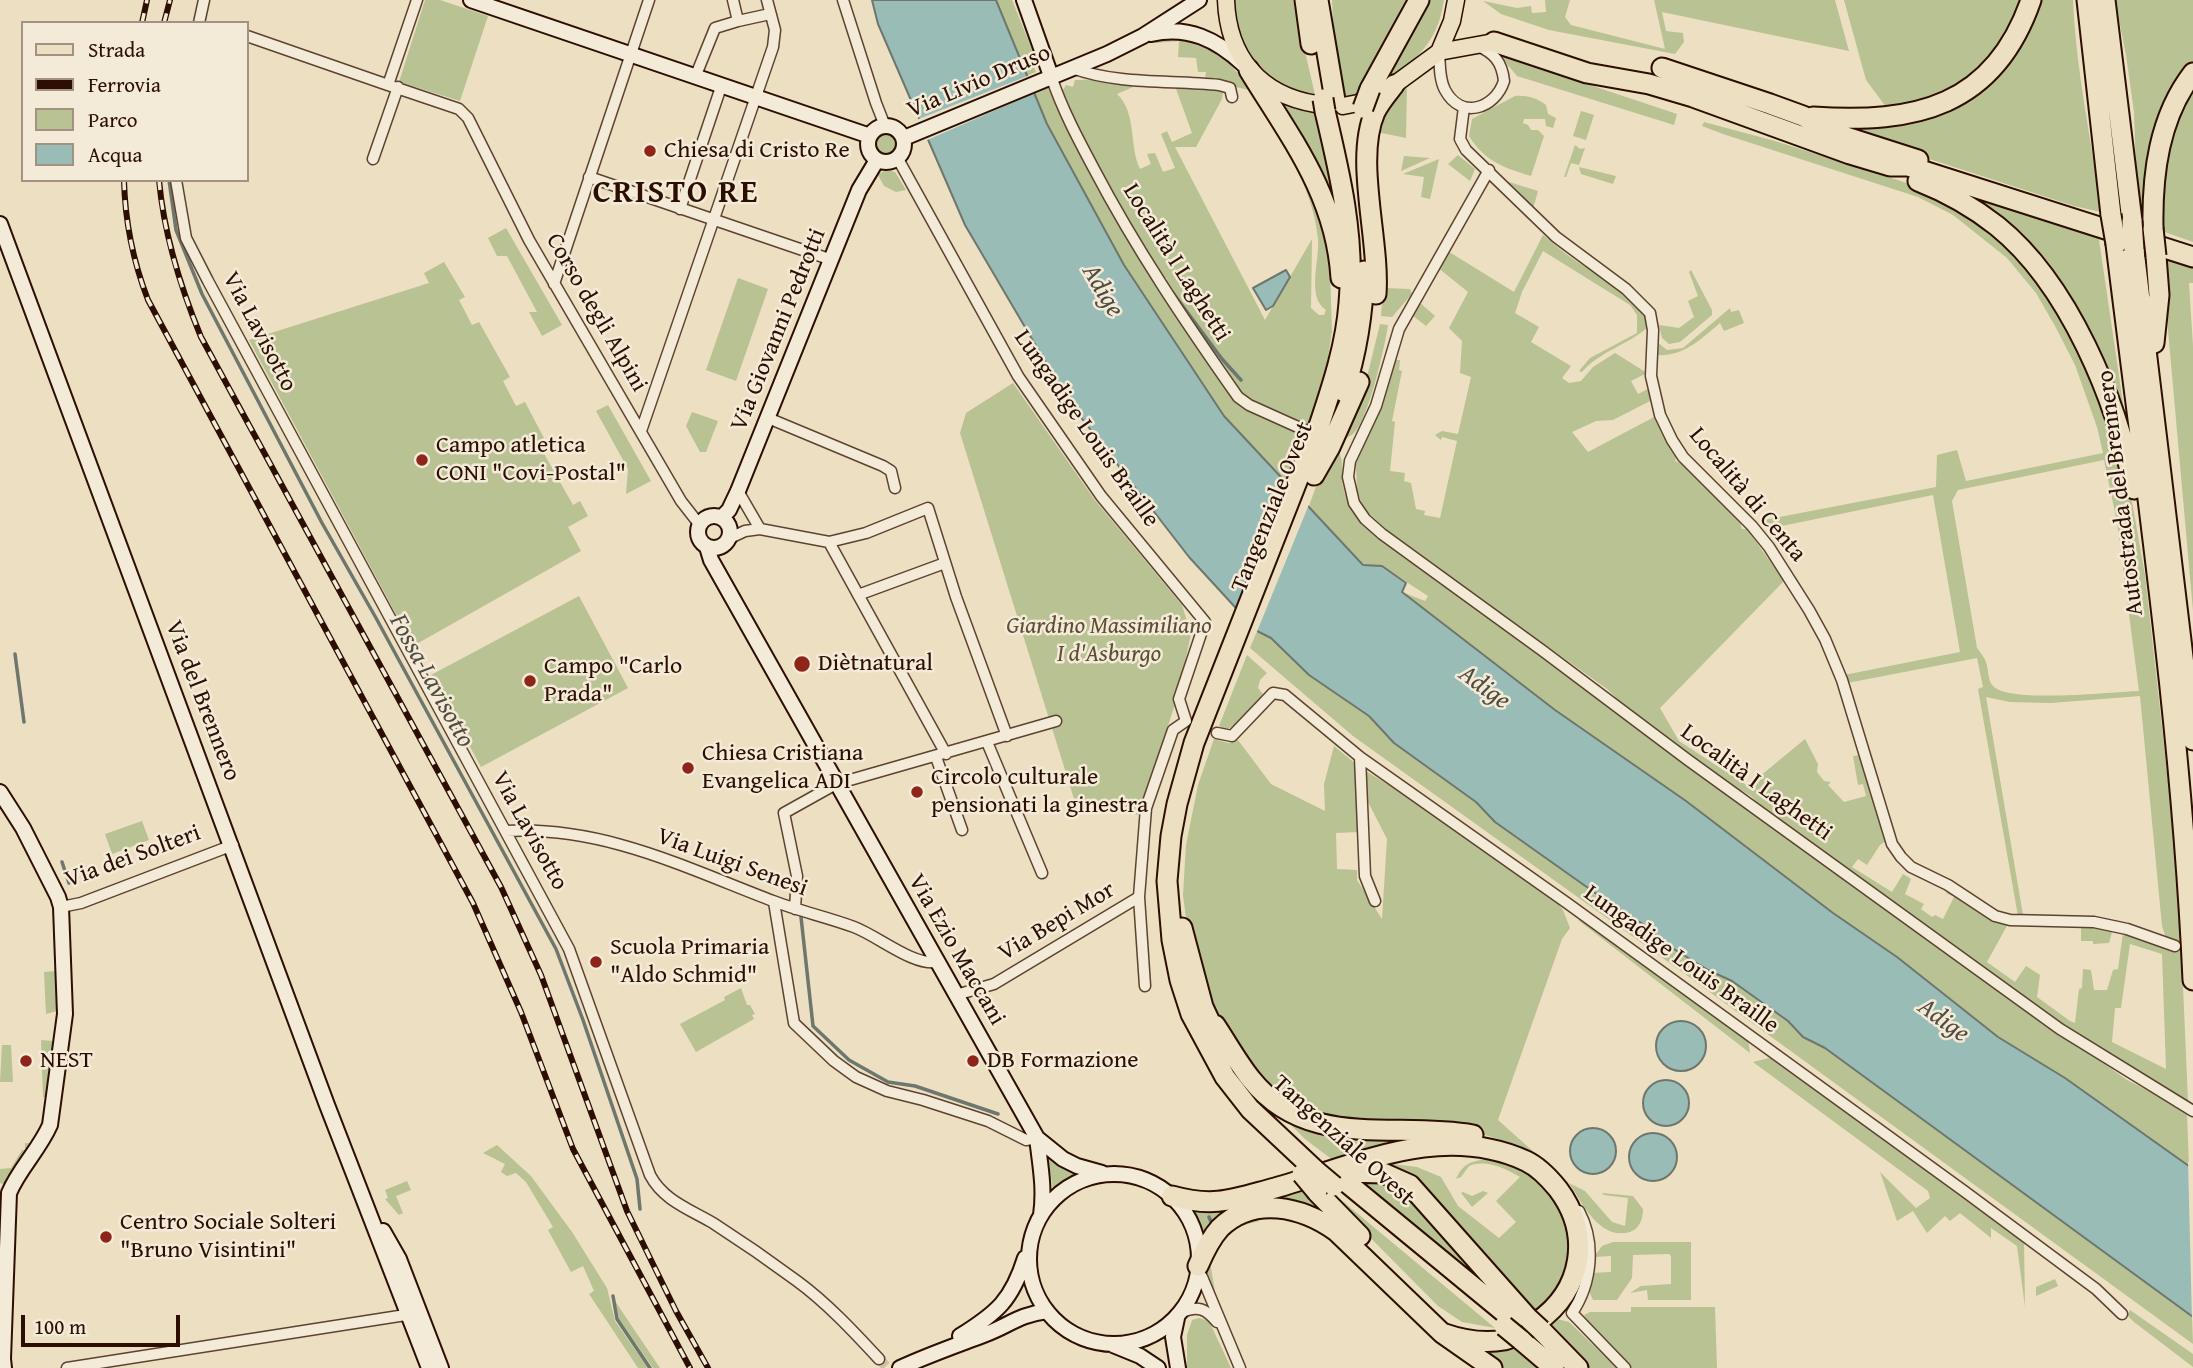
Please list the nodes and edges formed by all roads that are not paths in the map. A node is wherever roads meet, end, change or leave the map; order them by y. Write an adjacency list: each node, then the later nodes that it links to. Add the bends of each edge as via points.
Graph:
1 (204, 0): 19 (street)
2 (417, 0): 35 (street)
3 (471, 0): 26 (main road)
4 (649, 0): 26 (street)
5 (733, 0): 20 (street)
6 (767, 0): 18 (street)
7 (843, 0): 41 (street)
8 (1024, 0): 32 (main road)
9 (1199, 0): 22 (main road, Via Livio Druso)
10 (1226, 0): 28 (main road, via 1228,26)
11 (1305, 0): 38 (highway, Tangenziale Ovest)
12 (1318, 0): 38 (highway, Tangenziale Ovest)
13 (1419, 0): 38 (highway, bridge, via 1370,89)
14 (1456, 0): 25 (main road)
15 (2031, 0): 40 (highway, via 2003,55 1975,84 1946,102 1913,114 1868,120)
16 (2087, 0): 54 (highway, Autostrada del Brennero, bridge, via 2111,215)
17 (2105, 0): 54 (highway, Autostrada del Brennero, bridge, via 2132,221)
18 (770, 14): 20 (street); 36 (street, via 774,38)
19 (203, 21)
20 (738, 22): 31 (street, via 715,28)
21 (248, 36): 35 (street)
22 (1143, 36): 27 (main road, Via Livio Druso); 28 (main road, Via Livio Druso, via 1170,31 1199,34)
23 (1494, 42): 24 (main road); 47 (highway, via 1729,121 1782,129)
24 (1474, 45): 25 (main road); 39 (street, via 1493,55 1504,81 1490,103)
25 (1439, 52): 34 (main road); 39 (street, via 1446,93)
26 (630, 53): 31 (main road); 49 (street)
27 (1072, 68): 32 (main road, Via Livio Druso); 37 (street, Via Livio Druso, via 1141,82 1219,85 1230,88)
28 (1247, 68): 38 (main road, via 1279,93); 59 (highway, via 1299,148 1326,209 1340,269)
29 (1662, 68): 40 (highway)
30 (2193, 73): 60 (highway, bridge, via 2173,108 2157,160 2153,228 2159,295)
31 (696, 75): 33 (main road)
32 (1048, 77): 43 (main road, Via Livio Druso); 63 (street, Località I Laghetti, via 1122,219 1238,397)
33 (722, 84): 36 (main road); 51 (street)
34 (1394, 85): 38 (main road, via 1358,103); 66 (highway, via 1375,112 1368,147 1377,276 1370,341 1357,388 1330,447)
35 (393, 86): 44 (street); 58 (street, Corso degli Alpini, via 459,109 468,118)
36 (756, 96): 42 (main road); 52 (street)
37 (1232, 97)
38 (1335, 106): 59 (highway, Tangenziale Ovest, via 1350,242 1349,305); 66 (highway, Tangenziale Ovest, via 1355,159 1363,259 1361,328 1354,363)
39 (1464, 107): 48 (street, Località di Centa, via 1461,143)
40 (1802, 116): 55 (highway, via 1840,135)
41 (885, 126): 42 (main road); 43 (main road, via 895,128)
42 (870, 136): 46 (main road, via 869,149)
43 (904, 138): 45 (main road)
44 (373, 159)
45 (898, 159): 46 (main road, via 888,163); 81 (street, Lungadige Louis Braille, via 1018,376 1115,514 1203,618 1180,699)
46 (877, 160): 57 (main road, Via Giovanni Pedrotti, via 859,190)
47 (1890, 166): 56 (highway, via 1908,166); 78 (highway, via 1999,227 2059,298 2087,350 2123,442 2150,595)
48 (1489, 170): 65 (street, Località I Laghetti, via 1399,329 1376,406); 99 (street, Località di Centa, via 1556,237 1626,289 1650,313 1651,376 1660,415 1683,457 1752,526 1810,610 1842,680 1892,844 1905,862 2003,919 2094,922)
49 (589, 177): 51 (street); 58 (street)
50 (176, 182): 91 (street, Via Lavisotto, via 186,238)
51 (680, 209): 52 (street)
52 (714, 220): 57 (street); 62 (street)
53 (0, 224): 92 (main road, Via del Brennero)
54 (2125, 247): 60 (highway, Autostrada del Brennero); 78 (highway, Autostrada del Brennero)
55 (2193, 247)
56 (2193, 257)
57 (832, 260): 61 (main road, Via Giovanni Pedrotti)
58 (554, 284): 62 (street, Corso degli Alpini)
59 (1338, 369): 66 (highway, Tangenziale Ovest)
60 (2150, 375): 84 (highway, Autostrada del Brennero)
61 (768, 418): 67 (street, via 883,466 891,471); 68 (main road, Via Giovanni Pedrotti)
62 (641, 431): 70 (street, Corso degli Alpini)
63 (1309, 432)
64 (1339, 443): 65 (street)
65 (1354, 449): 105 (street, Località I Laghetti, via 1348,477 1354,503 1381,534 2060,1029)
66 (1309, 476): 79 (highway, Tangenziale Ovest)
67 (895, 488)
68 (738, 491): 69 (main road, Via Giovanni Pedrotti); 71 (street)
69 (722, 517): 70 (main road, via 713,515); 72 (main road, via 731,530)
70 (699, 524): 74 (main road, via 698,536)
71 (760, 529): 72 (street); 73 (street)
72 (727, 541): 74 (main road, via 717,548); 76 (main road, Via Ezio Maccani)
73 (829, 542): 75 (street, via 866,533 928,508); 77 (street)
74 (707, 547): 76 (main road, Via Ezio Maccani)
75 (945, 563): 77 (street); 83 (street)
76 (724, 581): 88 (main road, Via Ezio Maccani)
77 (858, 595): 86 (street)
78 (2163, 630): 101 (highway, Autostrada del Brennero, via 2188,873)
79 (1233, 660): 104 (highway, Tangenziale Ovest, via 1181,838 1178,879 1183,935); 109 (highway, Tangenziale Ovest, via 1194,743 1177,804 1167,881 1172,940 1191,1014 1225,1077 1263,1132)
80 (1056, 721): 83 (street)
81 (1186, 721): 94 (street, Via Bepi Mor, via 1173,730 1146,808)
82 (1217, 733): 87 (street, Lungadige Louis Braille, via 1235,735 1273,693 1279,693)
83 (1007, 736): 85 (street)
84 (2193, 740)
85 (987, 742): 86 (street); 93 (street)
86 (941, 755): 88 (street); 90 (street)
87 (1360, 757): 95 (street, via 1365,876); 118 (street, Lungadige Louis Braille, via 1964,1191 2096,1289)
88 (829, 787): 98 (street, via 784,813 797,876); 100 (main road, Via Ezio Maccani)
89 (0, 792): 97 (main road, via 44,866)
90 (962, 830)
91 (506, 831): 96 (street, Via Luigi Senesi, via 583,834 691,867); 126 (street, Via Lavisotto, via 569,949 656,1187 800,1283)
92 (233, 845): 97 (street, Via dei Solteri); 111 (main road, Via del Brennero)
93 (1042, 873)
94 (1139, 897): 102 (street, Via Bepi Mor); 103 (street, Via Bepi Mor, via 994,984)
95 (1375, 901)
96 (774, 902): 98 (street, Via Luigi Senesi); 106 (street, via 794,1023 834,1061 887,1091 988,1121 1026,1140)
97 (61, 907): 127 (main road, Via dei Solteri, via 65,1002 60,1063 50,1125 9,1194)
98 (795, 909): 100 (street, Via Luigi Senesi, via 872,934 921,962)
99 (2175, 946)
100 (937, 962): 103 (main road, Via Ezio Maccani)
101 (2193, 980)
102 (1145, 986)
103 (956, 995): 106 (main road, Via Ezio Maccani)
104 (1203, 1007): 107 (highway, via 1251,1079 1303,1119 1332,1127 1476,1135); 109 (highway, Tangenziale Ovest, via 1226,1055 1250,1090 1287,1128)
105 (2193, 1111)
106 (1037, 1138): 108 (main road, Via Ezio Maccani, via 1063,1159); 113 (main road, Via Ezio Maccani, via 1044,1196)
107 (1527, 1161): 109 (highway, via 1483,1148 1435,1145 1391,1151); 110 (highway)
108 (1105, 1174): 112 (main road, via 1149,1181); 113 (main road, via 1059,1194)
109 (1324, 1177): 112 (highway, via 1214,1203); 122 (highway, Tangenziale Ovest); 122 (highway, via 1413,1289 1447,1319 1488,1333); 122 (highway, via 1383,1172 1410,1185)
110 (1550, 1180): 117 (street, via 1569,1193 1586,1225 1591,1251 1584,1290); 122 (highway, via 1576,1222 1578,1261 1563,1299)
111 (361, 1194): 120 (main road, Via del Brennero); 120 (main road, Via del Brennero, via 399,1259)
112 (1172, 1196): 115 (main road, via 1196,1236)
113 (1041, 1215): 114 (main road)
114 (1030, 1240): 116 (main road, via 1029,1270); 125 (main road, via 1018,1279 1001,1307)
115 (1198, 1268): 119 (main road, via 1194,1289); 121 (street); 123 (highway, via 1222,1227 1245,1213 1269,1207 1304,1212 1336,1231)
116 (1043, 1306): 124 (main road, via 1077,1335); 125 (main road, via 986,1334)
117 (1572, 1313): 122 (street); 139 (street)
118 (2122, 1314)
119 (1180, 1315): 121 (street, via 1202,1308); 124 (main road, via 1146,1339); 133 (main road, via 1173,1337)
120 (411, 1322): 128 (street); 129 (main road, Via del Brennero); 130 (main road, Via del Brennero)
121 (1222, 1327): 134 (street)
122 (1527, 1327): 123 (highway, via 1491,1342); 136 (highway, Tangenziale Ovest); 137 (highway, Tangenziale Ovest); 138 (highway)
123 (1442, 1333): 135 (highway)
124 (1112, 1344): 132 (main road)
125 (937, 1350): 131 (main road)
126 (879, 1359)
127 (4, 1368)
128 (67, 1368)
129 (429, 1368)
130 (441, 1368)
131 (900, 1368)
132 (1158, 1368)
133 (1178, 1368)
134 (1240, 1368)
135 (1492, 1368)
136 (1554, 1368)
137 (1571, 1368)
138 (1578, 1368)
139 (1625, 1368)

